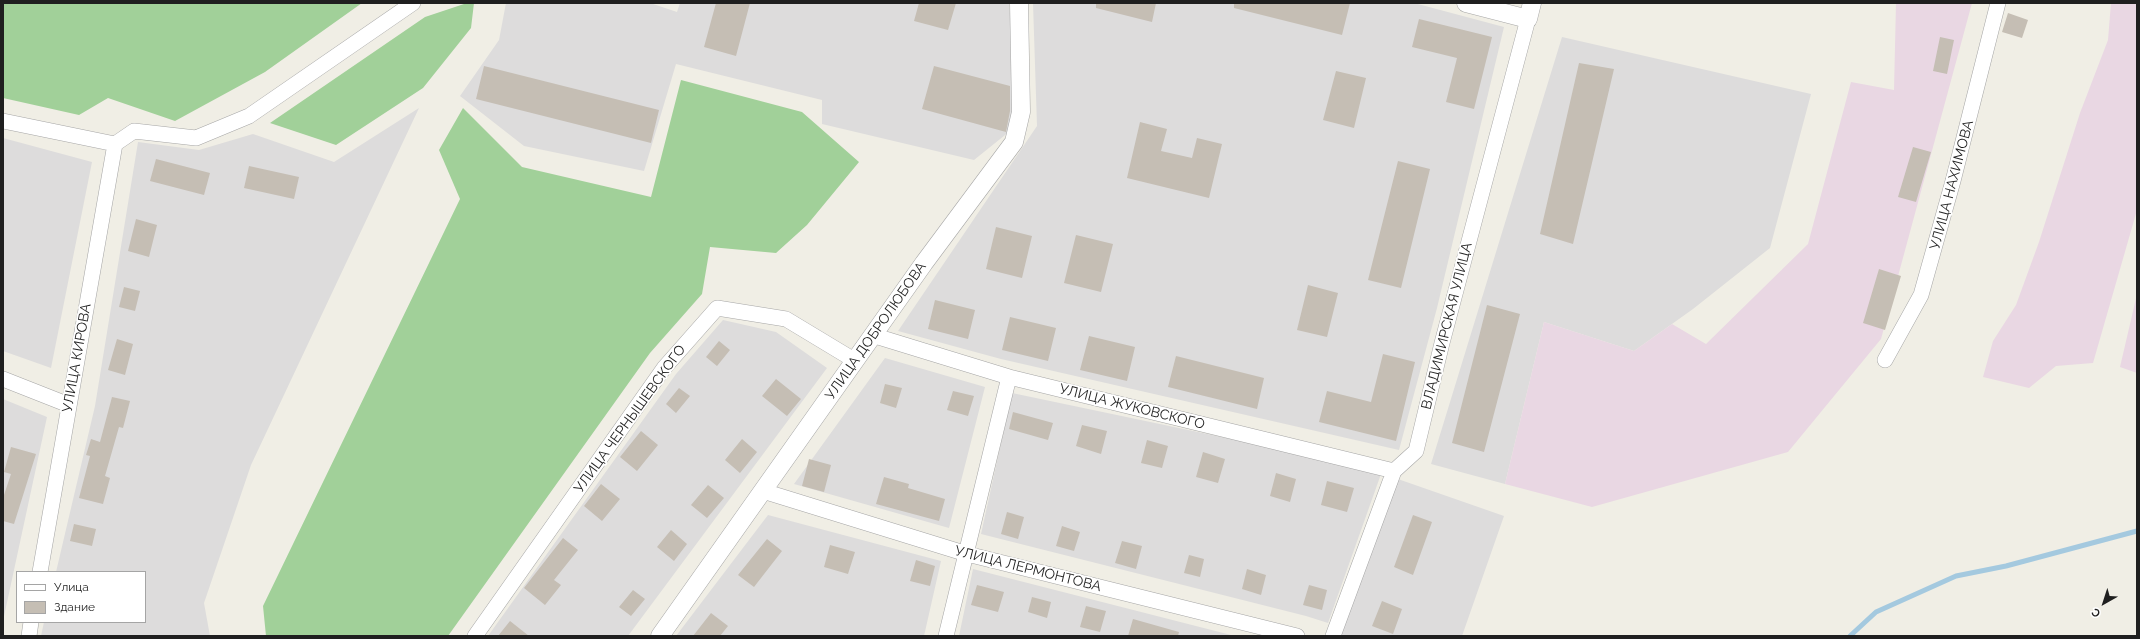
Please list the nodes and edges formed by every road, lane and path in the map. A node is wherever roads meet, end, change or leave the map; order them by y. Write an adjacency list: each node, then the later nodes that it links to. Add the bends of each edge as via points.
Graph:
1 (413, 3): 7 (street, via 249,116 196,138 134,132)
2 (1019, 3): 8 (street, УЛИЦА ДОБРОЛЮБОВА, via 1021,112 1014,142)
3 (1466, 3): 5 (street)
4 (1998, 3): 10 (street, УЛИЦА НАХИМОВА, via 1921,295)
5 (1530, 11): 14 (street, ВЛАДИМИРСКАЯ УЛИЦА, via 1453,298 1416,451)
6 (3, 121): 7 (street)
7 (115, 144): 13 (street, УЛИЦА КИРОВА)
8 (872, 335): 9 (street, УЛИЦА ДОБРОЛЮБОВА); 11 (street, УЛИЦА ЖУКОВСКОГО)
9 (854, 360): 15 (street, УЛИЦА ДОБРОЛЮБОВА); 20 (street, УЛИЦА ЧЕРНЫШЕВСКОГО, via 786,319 717,308 664,368)
10 (1885, 360)
11 (1008, 377): 14 (street, УЛИЦА ЖУКОВСКОГО); 16 (street)
12 (3, 379): 13 (street)
13 (69, 404): 17 (street, УЛИЦА КИРОВА)
14 (1394, 471): 24 (street, ВЛАДИМИРСКАЯ УЛИЦА)
15 (762, 491): 16 (street, УЛИЦА ЛЕРМОНТОВА); 21 (street, УЛИЦА ДОБРОЛЮБОВА)
16 (967, 554): 22 (street); 23 (street, УЛИЦА ЛЕРМОНТОВА)
17 (40, 571)
18 (31, 623): 19 (street)
19 (29, 636)
20 (475, 636)
21 (660, 636)
22 (946, 636)
23 (1297, 636)
24 (1333, 636)

